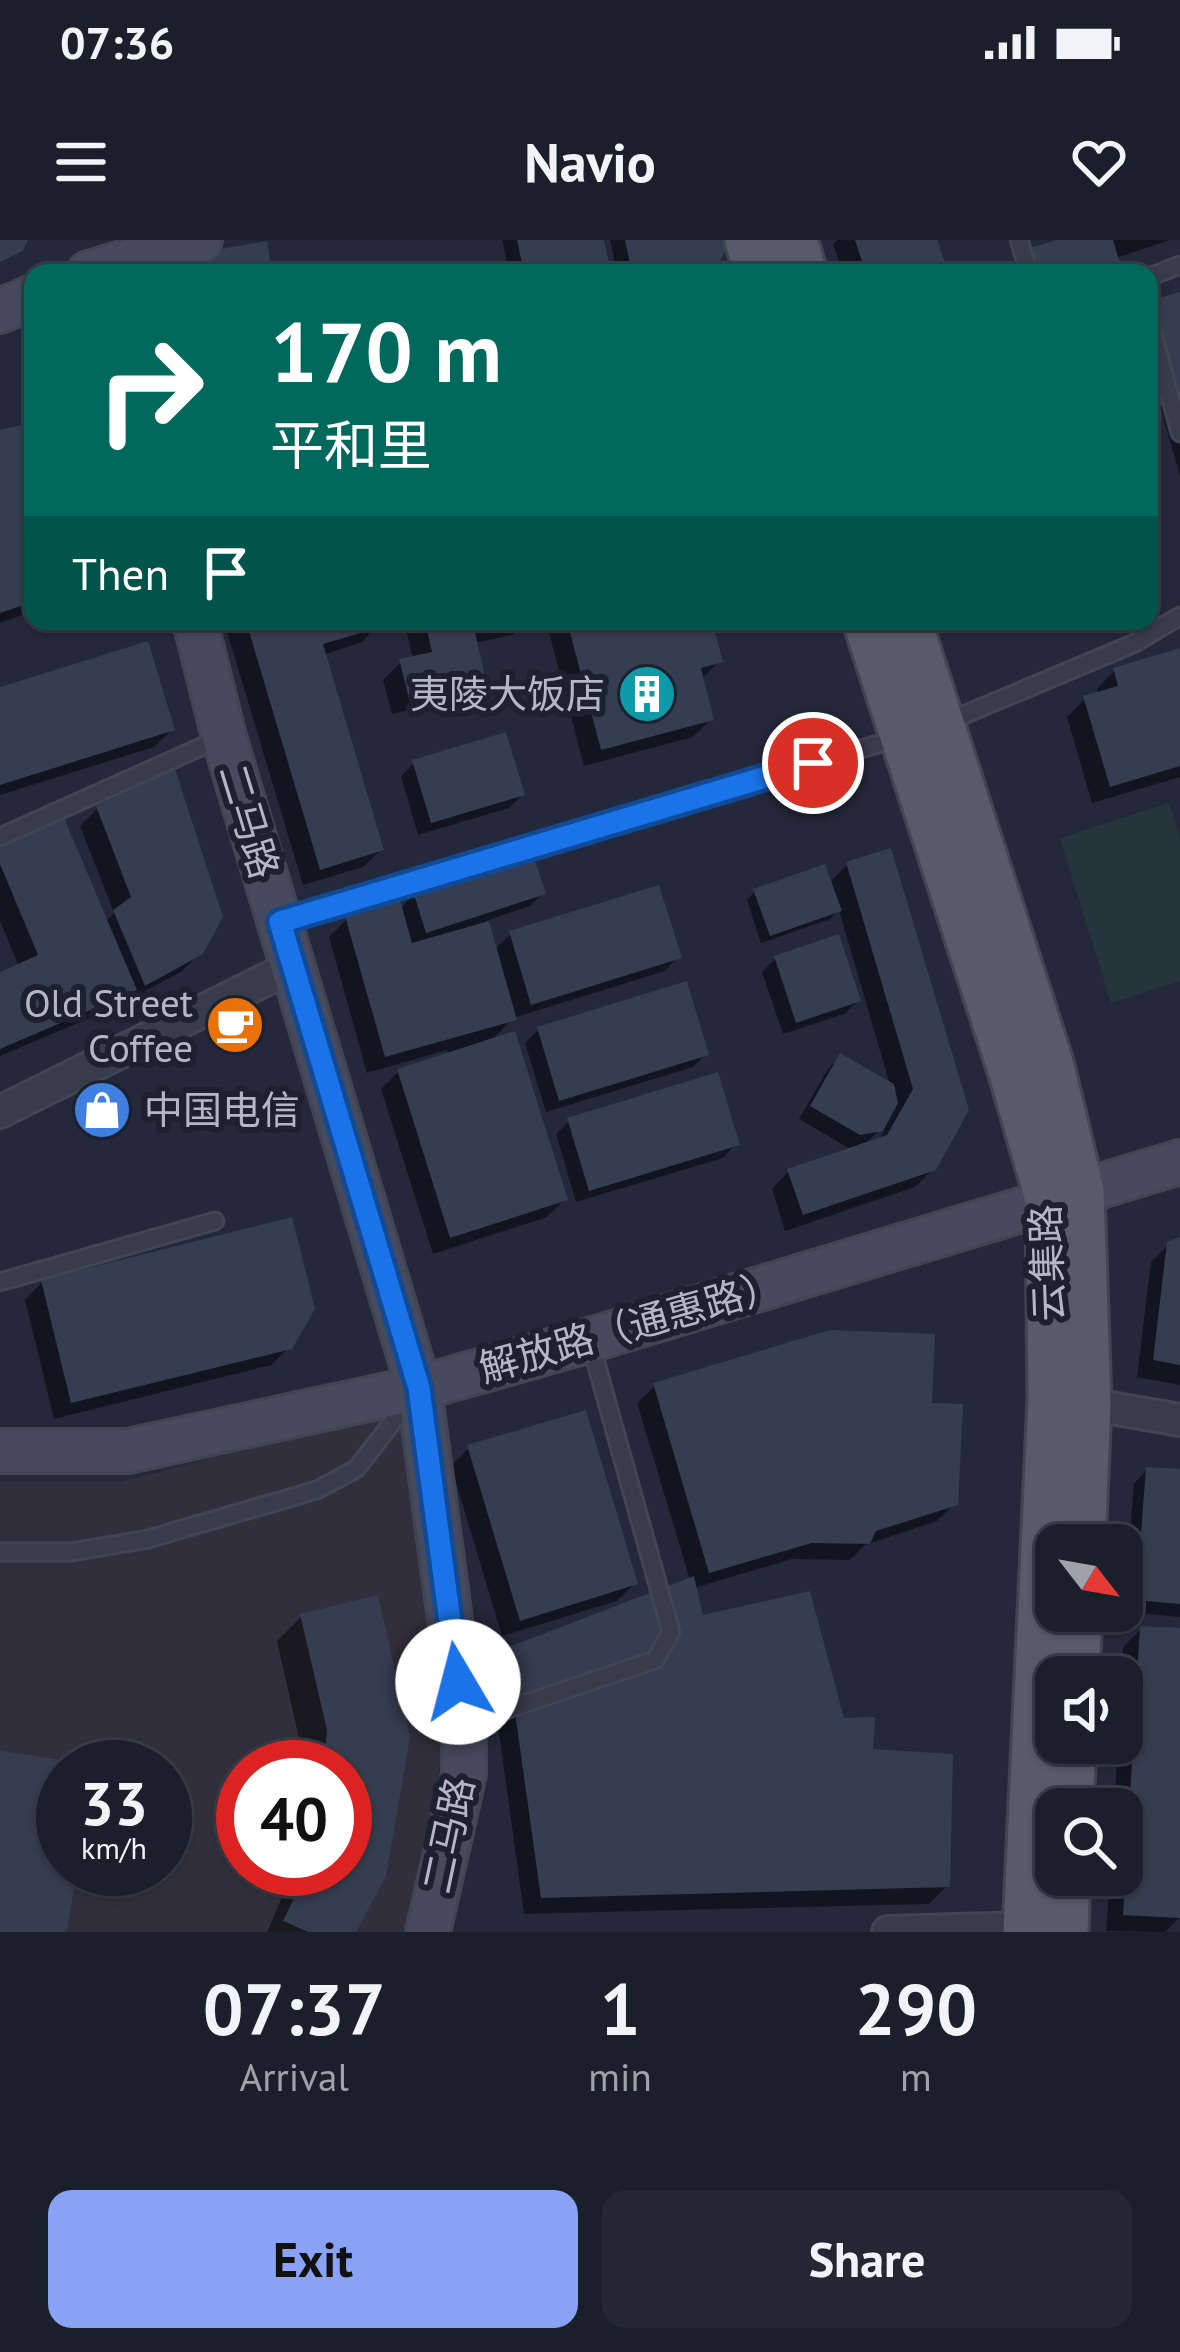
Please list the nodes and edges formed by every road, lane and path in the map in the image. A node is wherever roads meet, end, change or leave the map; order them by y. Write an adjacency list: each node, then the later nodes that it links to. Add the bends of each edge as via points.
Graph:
1 (200, 240): 2 (street)
2 (106, 262)
3 (1158, 353): 4 (lane)
4 (1180, 433)
5 (197, 630): 10 (street, 二马路)
6 (870, 630): 9 (main road, 云集路)
7 (909, 630): 9 (main road, 云集路)
8 (1158, 630): 9 (lane)
9 (921, 731): 12 (lane); 16 (main road, 云集路, via 1011,1070)
10 (224, 736): 11 (lane); 12 (street, 二马路)
11 (0, 837)
12 (280, 922): 13 (street, 二马路)
13 (295, 965): 14 (street); 20 (street, 二马路)
14 (0, 1112)
15 (1180, 1162): 16 (street, 解放路（通惠路）)
16 (1065, 1196): 19 (street, 解放路（通惠路）); 21 (main road, 云集路); 28 (main road, 云集路, via 1051,1400)
17 (215, 1221): 18 (lane)
18 (0, 1282)
19 (590, 1340): 20 (street, 解放路（通惠路）); 26 (lane, via 670,1632 655,1660)
20 (419, 1388): 23 (street, 解放路（通惠路）, via 128,1451); 25 (lane, via 356,1469 317,1490 148,1539 70,1552); 26 (street, 二马路)
21 (1088, 1404): 22 (street); 24 (main road, 云集路)
22 (1180, 1420)
23 (0, 1451)
24 (1083, 1524)
25 (0, 1552)
26 (464, 1724): 29 (street, 二马路, via 464,1774)
27 (1056, 1896): 28 (main road)
28 (1039, 1930): 30 (street)
29 (428, 1932)
30 (888, 1932)

